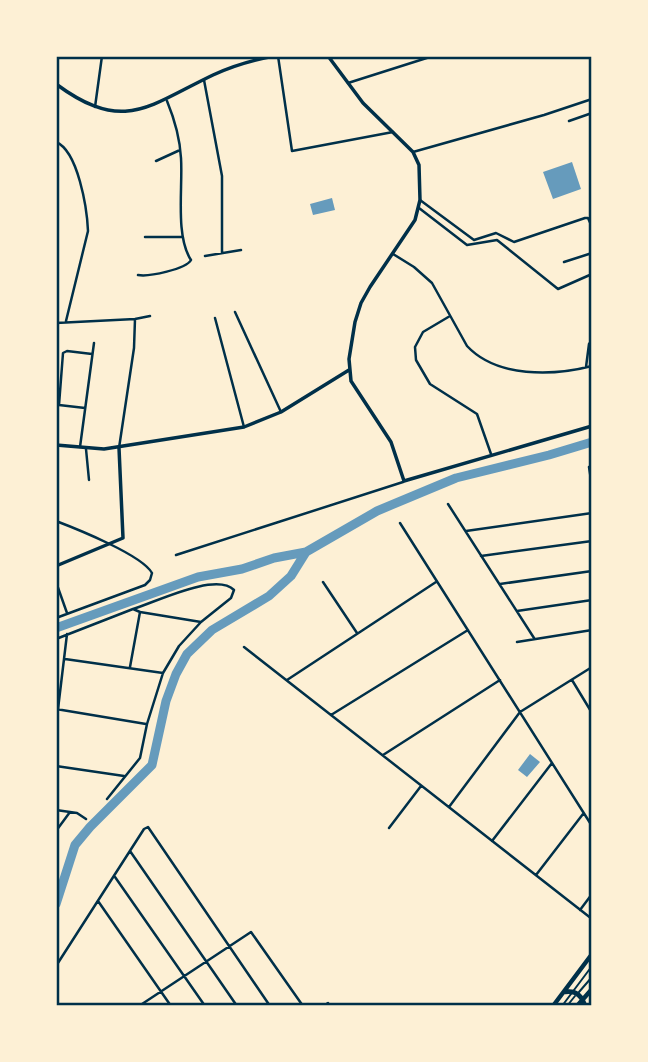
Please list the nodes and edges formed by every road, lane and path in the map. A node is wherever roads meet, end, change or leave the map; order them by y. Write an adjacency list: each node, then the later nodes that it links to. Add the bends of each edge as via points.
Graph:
1 (102, 56): 10 (street)
2 (276, 56): 5 (street); 13 (street, via 292,151)
3 (328, 56): 6 (street)
4 (433, 56): 6 (street)
5 (204, 80): 9 (street); 24 (street, via 222,176)
6 (348, 83): 13 (street)
7 (56, 84): 10 (street)
8 (592, 99): 16 (street)
9 (167, 101): 10 (street, via 139,110); 15 (street)
10 (95, 107)
11 (592, 113): 12 (street)
12 (569, 121)
13 (393, 132): 16 (street)
14 (56, 142): 36 (street, via 73,160 88,217)
15 (180, 150): 17 (street); 22 (street)
16 (413, 152): 18 (street, via 421,176)
17 (156, 162)
18 (420, 200): 19 (street); 20 (street, via 474,240 496,233 514,242 584,218)
19 (419, 208): 26 (street); 29 (street, via 467,245 496,240 558,289)
20 (592, 224)
21 (145, 237): 22 (street)
22 (183, 237): 30 (street, via 190,264)
23 (241, 250): 24 (street)
24 (222, 253): 27 (street)
25 (592, 253): 28 (street)
26 (393, 254): 33 (street, via 432,283); 43 (street, via 361,303)
27 (205, 256)
28 (564, 262)
29 (592, 274)
30 (138, 275)
31 (235, 312): 45 (street)
32 (150, 316): 35 (street)
33 (450, 316): 42 (street, via 474,353 497,365 547,372); 52 (street, via 423,332 415,347 416,360 430,384 477,414)
34 (215, 318): 47 (street)
35 (135, 319): 36 (street); 49 (street)
36 (66, 321): 37 (street)
37 (56, 323)
38 (592, 340): 42 (street)
39 (94, 343): 40 (street)
40 (92, 354): 44 (street); 44 (street, via 63,353 59,405)
41 (592, 366): 42 (street)
42 (586, 367)
43 (349, 370): 45 (street); 55 (street, via 354,389 391,442)
44 (85, 408): 50 (street)
45 (281, 412): 47 (street)
46 (592, 426): 52 (street)
47 (244, 427): 49 (street)
48 (56, 445): 50 (street)
49 (119, 447): 51 (street); 63 (street, via 124,536)
50 (80, 448): 51 (street)
51 (86, 448): 54 (street)
52 (491, 454): 55 (street)
53 (589, 467): 56 (street)
54 (89, 480)
55 (404, 481): 64 (street)
56 (592, 486)
57 (448, 504): 61 (street)
58 (592, 513): 61 (street)
59 (56, 521): 63 (street)
60 (400, 523): 68 (street)
61 (466, 531): 65 (street)
62 (592, 541): 65 (street)
63 (110, 545): 66 (street); 76 (street, via 150,569 152,577 145,584)
64 (176, 555)
65 (481, 556): 71 (street)
66 (56, 566)
67 (592, 571): 71 (street)
68 (437, 581): 79 (street); 81 (street)
69 (56, 582): 76 (street)
70 (323, 582): 81 (street)
71 (500, 584): 74 (street)
72 (592, 600): 74 (street)
73 (134, 608): 75 (street); 78 (street, via 199,586 232,588 234,594); 82 (street)
74 (517, 611): 83 (street)
75 (140, 612): 78 (street); 88 (street)
76 (67, 613): 77 (street)
77 (56, 618)
78 (201, 622): 90 (street, via 178,646)
79 (469, 630): 92 (street); 97 (street)
80 (592, 630): 83 (street)
81 (357, 633): 91 (street)
82 (67, 634): 84 (street); 87 (street)
83 (534, 638): 85 (street)
84 (56, 639)
85 (517, 642)
86 (244, 647): 91 (street)
87 (65, 659): 88 (street); 94 (street)
88 (130, 667): 90 (street)
89 (592, 667): 93 (street)
90 (163, 673): 98 (street)
91 (287, 680): 97 (street)
92 (500, 680): 95 (street); 99 (street)
93 (572, 680): 95 (street); 96 (street)
94 (57, 709): 98 (street)
95 (520, 712): 100 (street); 105 (street)
96 (592, 713)
97 (331, 715): 99 (street)
98 (147, 724): 102 (street, via 139,758)
99 (383, 755): 103 (street)
100 (552, 763): 108 (street); 113 (street)
101 (56, 766): 102 (street)
102 (124, 776): 104 (street)
103 (422, 786): 105 (street); 111 (street)
104 (107, 799)
105 (449, 807): 113 (street)
106 (56, 810): 107 (street)
107 (70, 812): 109 (street); 112 (street)
108 (584, 813): 110 (street); 115 (street)
109 (86, 819)
110 (592, 826)
111 (389, 828)
112 (56, 831)
113 (492, 841): 115 (street)
114 (130, 851): 116 (street); 121 (street, via 148,827); 123 (street)
115 (536, 875): 119 (street)
116 (115, 876): 118 (street); 126 (street)
117 (592, 894): 119 (street)
118 (98, 901): 124 (street); 129 (street)
119 (580, 909): 120 (street)
120 (592, 919)
121 (229, 946): 123 (street); 138 (street); 139 (street, via 251,932)
122 (592, 954): 130 (main road)
123 (207, 961): 126 (street); 137 (street)
124 (56, 966)
125 (592, 966): 131 (lane)
126 (184, 975): 129 (street); 136 (street)
127 (592, 977): 131 (lane)
128 (592, 989): 132 (main road)
129 (160, 991): 134 (street); 135 (street)
130 (564, 992): 131 (main road); 141 (main road)
131 (575, 992): 132 (main road); 142 (lane); 143 (lane)
132 (583, 999): 144 (main road); 145 (main road)
133 (328, 1003): 140 (street)
134 (139, 1006)
135 (171, 1006)
136 (205, 1006)
137 (237, 1006)
138 (271, 1006)
139 (303, 1006)
140 (323, 1006)
141 (553, 1006)
142 (562, 1006)
143 (567, 1006)
144 (577, 1006)
145 (585, 1006)

